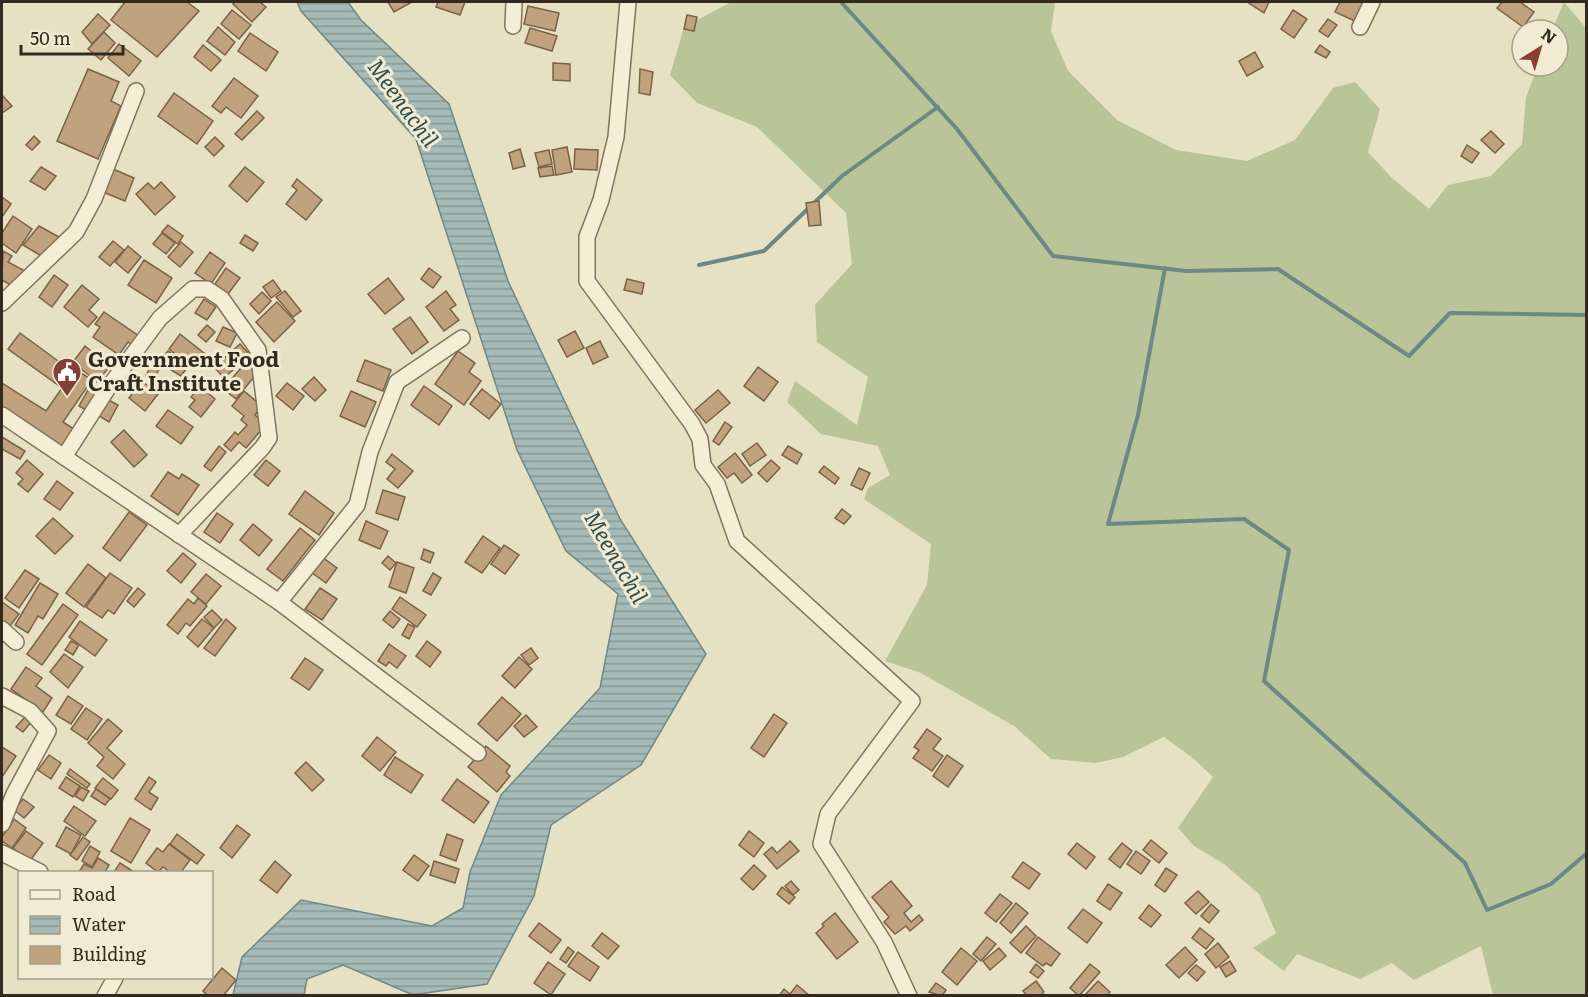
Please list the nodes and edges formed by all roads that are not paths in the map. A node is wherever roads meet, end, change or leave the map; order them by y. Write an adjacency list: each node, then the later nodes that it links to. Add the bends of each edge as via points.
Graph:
1 (514, 2): 4 (street)
2 (628, 2): 22 (street, via 616,137 601,200 587,237 586,281 692,424 700,439 703,465 717,484 737,541 912,701 828,814 821,844 884,942)
3 (1372, 2): 5 (street)
4 (513, 26)
5 (1360, 27)
6 (136, 91): 7 (street, via 94,199 76,232)
7 (2, 303)
8 (462, 338): 12 (street, via 398,382 370,452 357,505)
9 (2, 415): 10 (street)
10 (64, 457): 11 (street); 11 (street, via 108,388 160,318 193,289 207,289 222,299 258,350 268,438)
11 (179, 535): 12 (street)
12 (279, 602): 16 (street)
13 (2, 629): 14 (street)
14 (16, 642)
15 (2, 696): 17 (street, via 30,711 48,731)
16 (478, 753)
17 (2, 824)
18 (2, 853): 19 (street)
19 (36, 871)
20 (114, 979): 21 (street)
21 (105, 996)
22 (909, 996)

